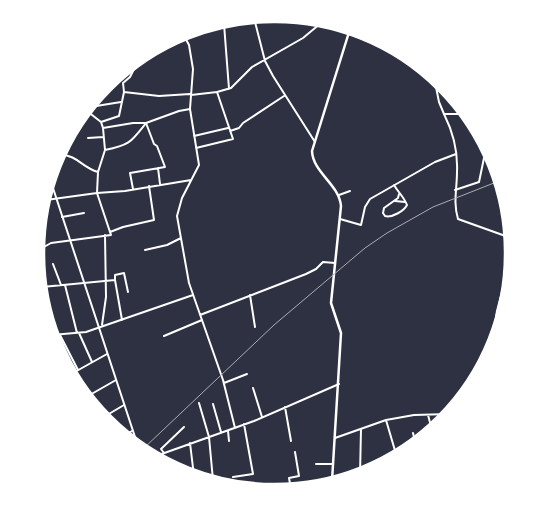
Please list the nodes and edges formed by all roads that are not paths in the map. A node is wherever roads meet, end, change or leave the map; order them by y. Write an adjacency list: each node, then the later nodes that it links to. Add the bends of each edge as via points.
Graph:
1 (255, 23): 6 (street)
2 (317, 27): 6 (street)
3 (224, 28): 8 (street)
4 (348, 35): 28 (main road)
5 (187, 40): 12 (street, via 193,69)
6 (265, 61): 8 (street, via 249,70); 13 (street)
7 (133, 71): 10 (street, via 123,83)
8 (229, 89): 11 (street)
9 (436, 89): 18 (street)
10 (124, 92): 12 (street, via 159,96); 14 (street)
11 (217, 92): 12 (street); 23 (street)
12 (190, 94): 16 (street)
13 (285, 96): 24 (street); 28 (street)
14 (121, 102): 15 (street); 20 (street, via 120,116)
15 (97, 106)
16 (190, 109): 21 (street); 25 (street)
17 (91, 114): 20 (street)
18 (444, 114): 19 (street); 31 (street, via 452,131)
19 (458, 114)
20 (101, 122): 22 (street)
21 (146, 123): 22 (street); 30 (street, via 131,142); 34 (street, via 164,162 165,167)
22 (103, 128): 26 (street)
23 (228, 128): 24 (street); 25 (street)
24 (230, 131): 29 (street, via 233,139)
25 (194, 136): 29 (street)
26 (103, 137): 27 (street); 30 (street)
27 (88, 138)
28 (315, 142): 46 (main road, via 312,151 314,161)
29 (196, 148): 36 (street, via 199,165)
30 (105, 150): 35 (street)
31 (456, 154): 38 (street, via 434,162); 42 (street)
32 (66, 155): 35 (street, via 79,160 87,169)
33 (484, 158): 42 (street, via 479,182)
34 (158, 168): 37 (street); 41 (street, via 130,173)
35 (98, 172): 44 (street)
36 (191, 180): 37 (street); 57 (street, via 178,208)
37 (160, 184): 39 (street)
38 (394, 185): 45 (street); 53 (street, via 370,199 360,225)
39 (149, 186): 41 (street); 54 (street, via 154,220)
40 (53, 189): 47 (street)
41 (133, 189): 44 (street)
42 (455, 190): 56 (street, via 458,220)
43 (350, 192): 46 (street)
44 (97, 193): 47 (street); 54 (street)
45 (399, 194): 49 (street); 50 (street)
46 (339, 195): 53 (main road)
47 (56, 198): 48 (street); 52 (street)
48 (50, 199)
49 (395, 201): 50 (street); 50 (street, via 384,207 385,216 390,217 405,209)
50 (407, 203)
51 (84, 213): 52 (street)
52 (62, 217): 58 (street)
53 (340, 219): 61 (main road)
54 (110, 232): 55 (street)
55 (105, 235): 58 (street); 64 (street)
56 (505, 236)
57 (181, 238): 60 (street); 71 (street)
58 (70, 241): 59 (street); 65 (street)
59 (44, 247)
60 (145, 250)
61 (335, 263): 72 (street, via 323,262 306,274); 89 (main road, via 331,303 341,333)
62 (54, 264): 66 (street)
63 (115, 280): 64 (street); 69 (street, via 115,275 124,273); 75 (street)
64 (106, 282): 65 (street); 77 (street)
65 (84, 283): 67 (street); 79 (street)
66 (61, 285): 67 (street); 68 (street)
67 (66, 285): 80 (street)
68 (46, 287)
69 (128, 292)
70 (502, 293): 74 (street)
71 (193, 295): 73 (street); 75 (street)
72 (250, 296): 73 (street); 78 (street)
73 (200, 315): 76 (street)
74 (496, 316)
75 (122, 320): 77 (street)
76 (202, 320): 82 (street); 88 (street)
77 (102, 326): 79 (street)
78 (255, 327)
79 (99, 328): 80 (street); 83 (street)
80 (78, 333): 81 (street); 84 (street)
81 (60, 335): 85 (street)
82 (164, 336)
83 (107, 354): 84 (street); 87 (street)
84 (92, 362): 85 (street)
85 (78, 370)
86 (247, 374): 88 (street)
87 (116, 380): 91 (street); 94 (street)
88 (224, 383): 104 (street)
89 (339, 384): 95 (street); 113 (main road)
90 (253, 388): 99 (street)
91 (92, 394)
92 (199, 403): 111 (street)
93 (213, 404): 108 (street)
94 (124, 405): 96 (street); 106 (street)
95 (285, 407): 99 (street); 114 (street)
96 (110, 414)
97 (438, 414): 98 (street)
98 (428, 415): 100 (street); 101 (street)
99 (262, 417): 102 (street)
100 (386, 420): 105 (street); 117 (street)
101 (430, 422)
102 (244, 424): 104 (street); 127 (street, via 253,474)
103 (184, 427): 119 (street, via 161,449)
104 (235, 428): 107 (street)
105 (361, 429): 113 (street); 123 (street)
106 (132, 431): 110 (street)
107 (228, 431): 108 (street); 115 (street)
108 (221, 432): 111 (street)
109 (413, 433): 112 (street)
110 (134, 436)
111 (209, 437): 116 (street); 125 (street)
112 (414, 437)
113 (335, 438): 122 (main road)
114 (291, 440)
115 (229, 441)
116 (190, 443): 119 (street); 124 (street)
117 (395, 450)
118 (295, 452): 128 (street, via 299,476 289,478)
119 (164, 453): 120 (street)
120 (161, 454)
121 (316, 464): 122 (street)
122 (333, 464): 126 (main road)
123 (360, 468)
124 (193, 469)
125 (213, 475)
126 (332, 476)
127 (233, 477)
128 (290, 483)

